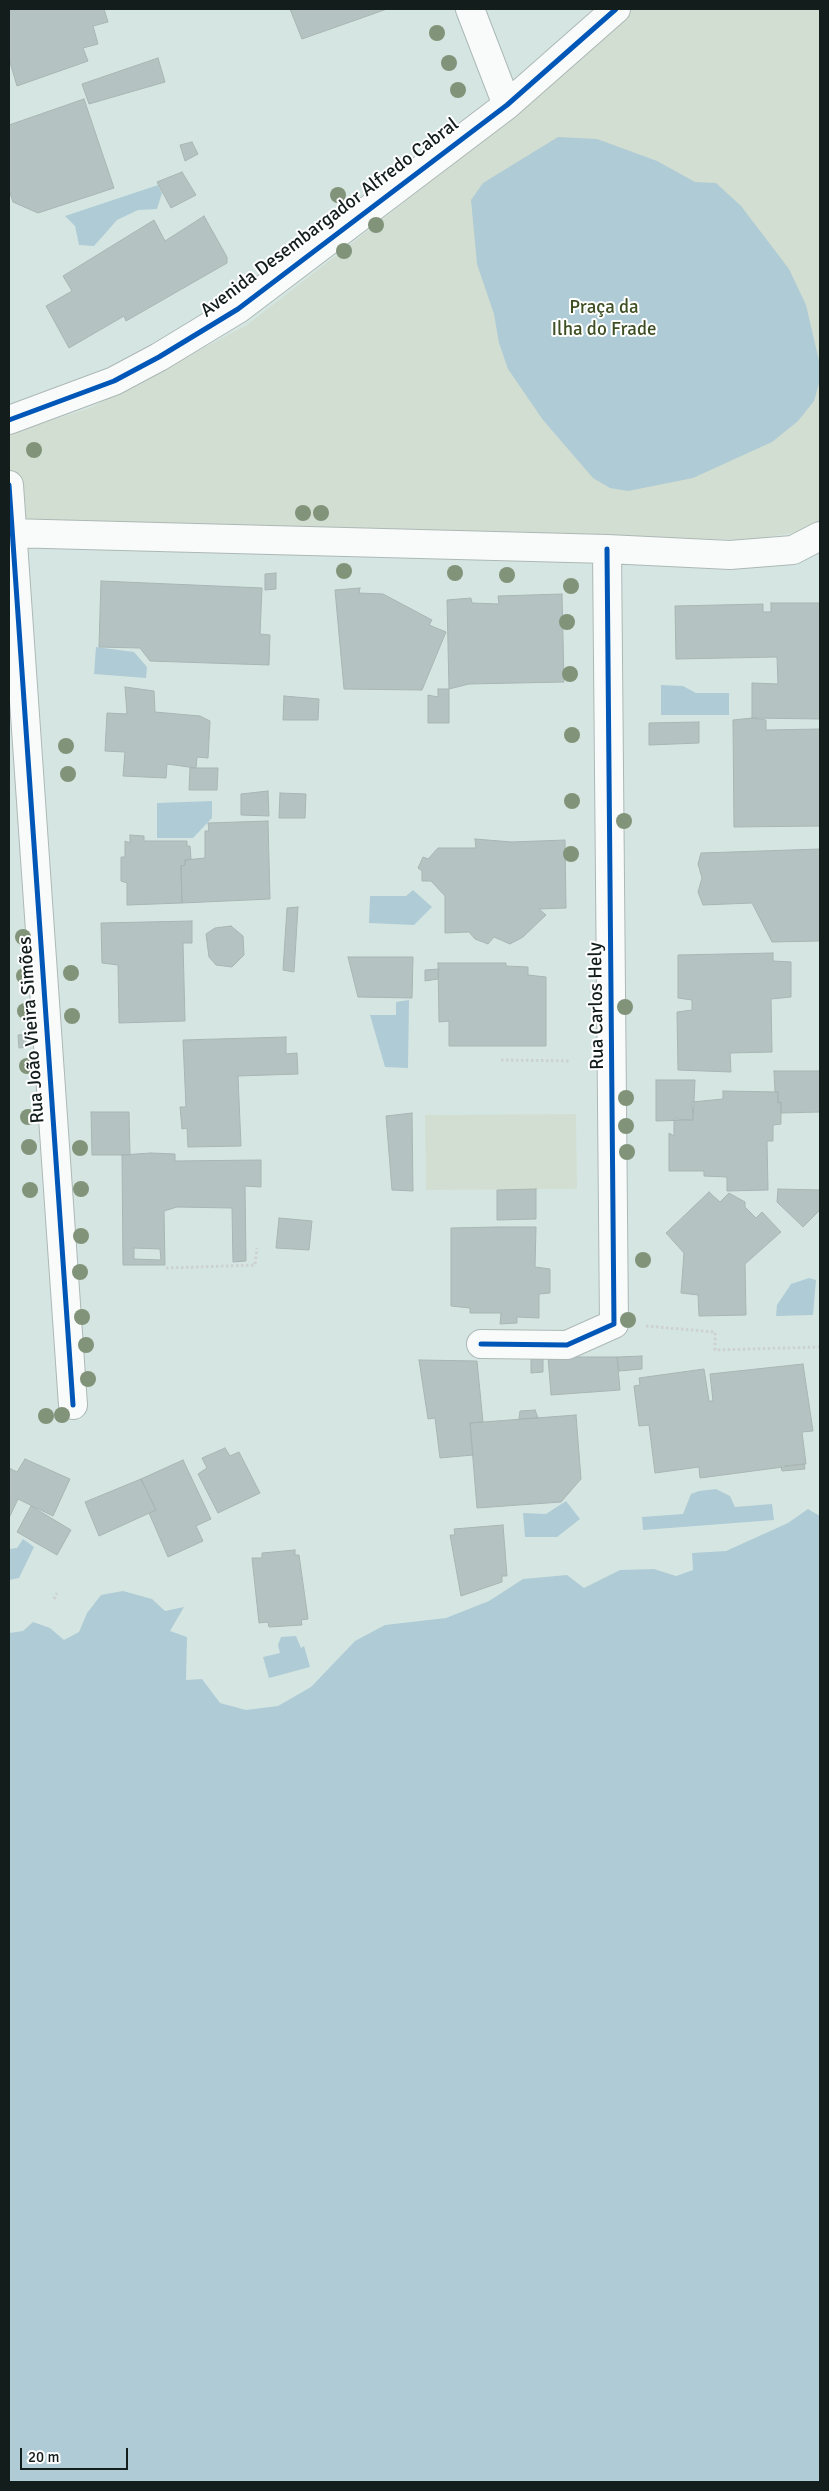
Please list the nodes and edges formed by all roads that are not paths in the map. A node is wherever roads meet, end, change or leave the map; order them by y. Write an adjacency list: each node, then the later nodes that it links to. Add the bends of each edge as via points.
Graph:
1 (470, 9): 3 (street)
2 (616, 9): 3 (street, Avenida Desembargador Alfredo Cabral)
3 (507, 105): 4 (street, Avenida Desembargador Alfredo Cabral, via 238,309 114,381)
4 (9, 420)
5 (9, 485): 6 (street, Rua João Vieira Simões)
6 (10, 533): 8 (street); 10 (street, Rua João Vieira Simões)
7 (820, 536): 8 (street, via 793,550 730,555)
8 (607, 549): 9 (street, Rua Carlos Hely, via 614,1324 568,1345)
9 (481, 1344)
10 (73, 1405)

